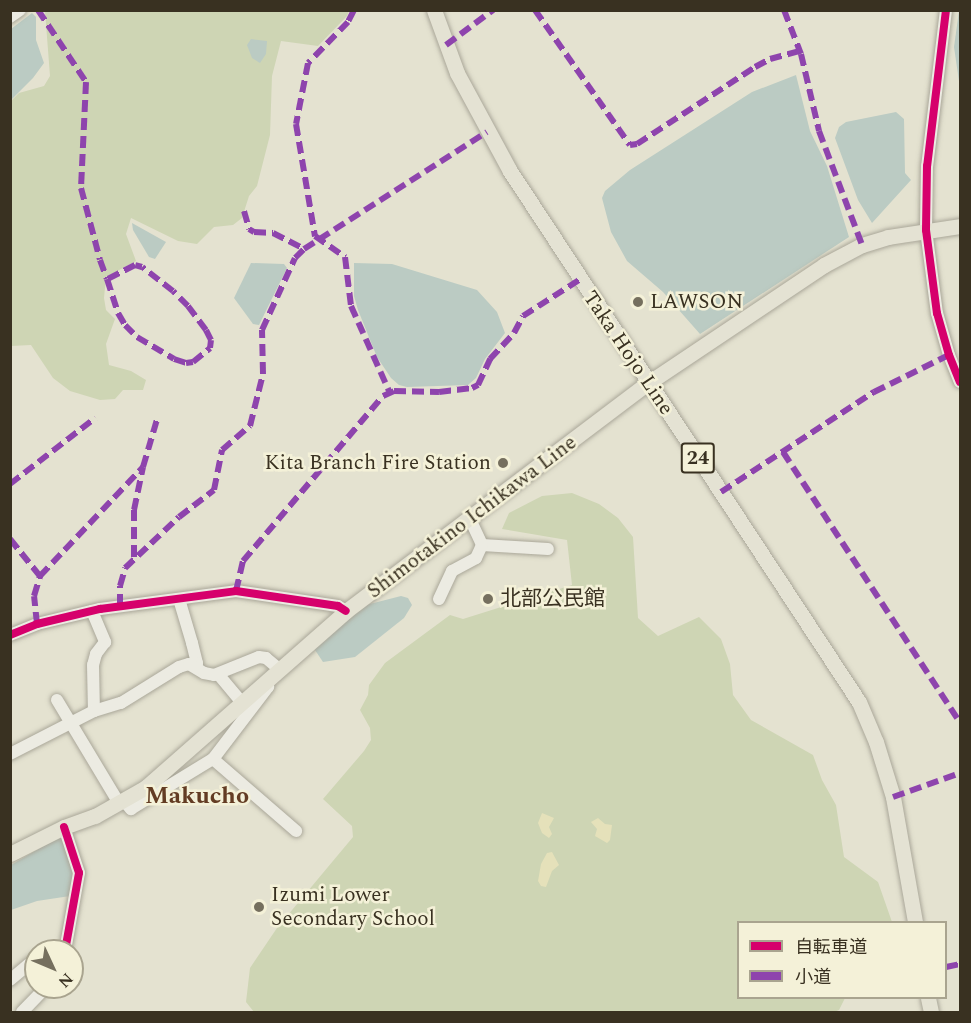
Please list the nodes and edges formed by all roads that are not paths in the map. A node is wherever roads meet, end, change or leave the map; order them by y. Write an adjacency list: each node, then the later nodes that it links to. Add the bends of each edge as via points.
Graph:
1 (20, 10): 4 (street)
2 (434, 10): 8 (main road, Taka Hojo Line / 24, via 457,73 487,132)
3 (946, 10): 6 (street, via 927,166)
4 (10, 17)
5 (960, 226): 6 (main road, Shimotakino Ichikawa Line)
6 (926, 230): 7 (street, via 937,313); 8 (main road, Shimotakino Ichikawa Line, via 862,245 824,265)
7 (960, 382)
8 (648, 383): 9 (main road, Shimotakino Ichikawa Line); 30 (main road, Taka Hojo Line / 24, via 859,702 893,797)
9 (470, 519): 10 (street); 15 (main road, Shimotakino Ichikawa Line)
10 (482, 544): 11 (street); 13 (street, via 476,558 452,571)
11 (548, 549)
12 (179, 599): 14 (street); 15 (street, via 236,591 338,606); 17 (street)
13 (439, 599)
14 (92, 611): 16 (street); 22 (street, via 105,642 93,665)
15 (346, 611): 18 (main road, Shimotakino Ichikawa Line)
16 (10, 635)
17 (195, 666): 19 (street, via 204,674); 22 (street, via 189,663 179,667 121,704)
18 (273, 672): 19 (street, via 260,657); 21 (main road, Shimotakino Ichikawa Line); 25 (street, via 268,687)
19 (218, 674): 21 (street)
20 (57, 700): 23 (street)
21 (241, 701): 26 (main road, Shimotakino Ichikawa Line, via 164,773)
22 (94, 711): 23 (street)
23 (71, 723): 24 (street); 26 (street)
24 (10, 754)
25 (213, 759): 26 (street, via 131,809); 28 (street)
26 (122, 802): 27 (main road, Shimotakino Ichikawa Line)
27 (64, 827): 29 (main road, Shimotakino Ichikawa Line); 31 (street, via 79,873)
28 (296, 831)
29 (10, 854)
30 (915, 921)
31 (67, 939)
32 (24, 968): 33 (street)
33 (10, 980)
34 (34, 999): 35 (street)
35 (22, 1012)

